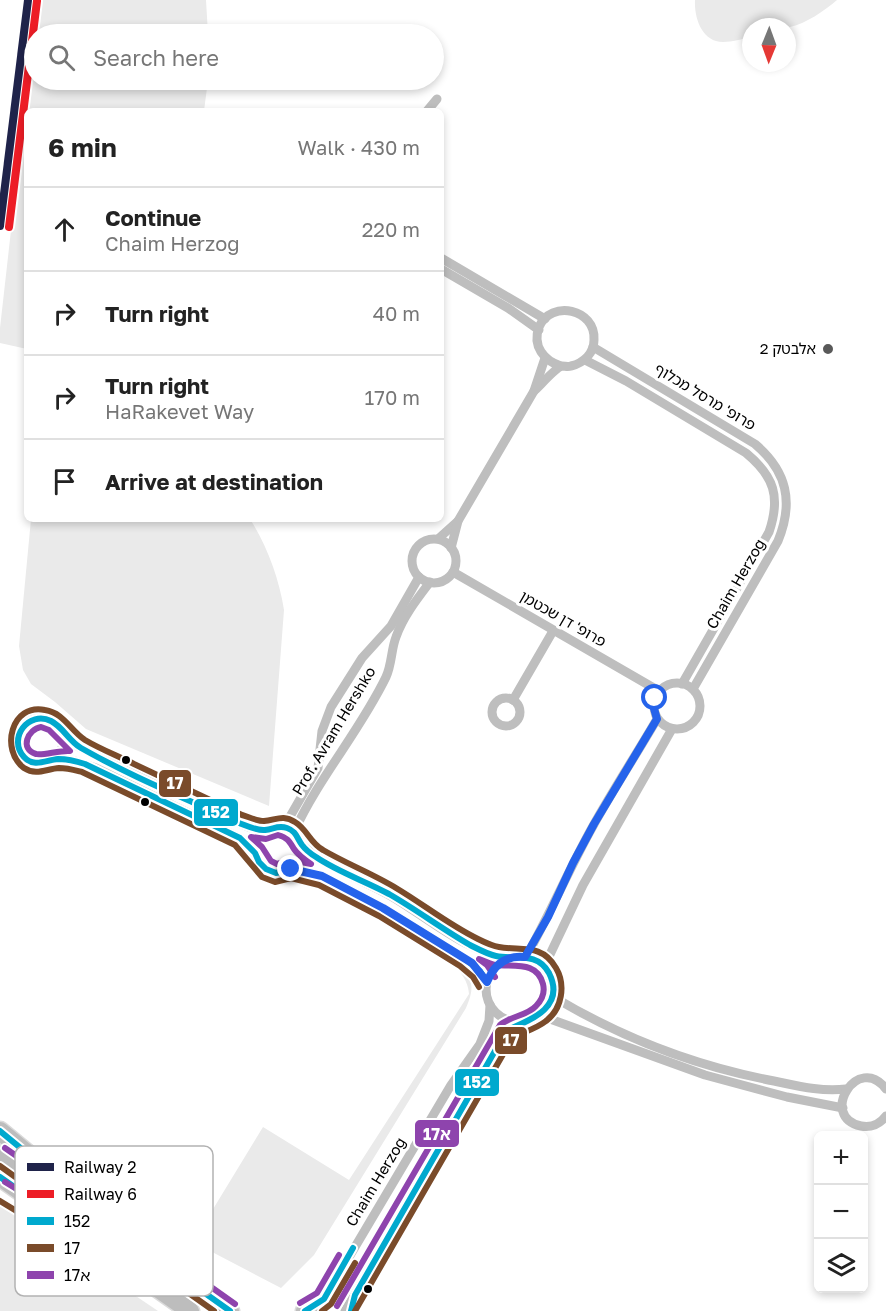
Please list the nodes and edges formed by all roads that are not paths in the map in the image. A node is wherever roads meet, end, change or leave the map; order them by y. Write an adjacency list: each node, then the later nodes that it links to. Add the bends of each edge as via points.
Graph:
1 (438, 99): 2 (street)
2 (430, 108)
3 (444, 260): 5 (street)
4 (444, 271): 6 (street)
5 (545, 319): 6 (street); 7 (street, via 558,311 580,314 594,332)
6 (538, 330): 8 (street, via 538,345)
7 (593, 347): 9 (street); 12 (street, פרופ' מרסל מכלוף, via 755,444 779,471)
8 (545, 358): 10 (street); 11 (street)
9 (585, 360): 10 (street, via 570,367); 13 (street, פרופ' מרסל מכלוף, via 746,453 760,465)
10 (561, 366): 11 (street)
11 (534, 391): 14 (street)
12 (785, 488): 22 (street, Chaim Herzog, via 785,525 778,541)
13 (774, 490): 21 (street, Chaim Herzog, via 769,532)
14 (458, 521): 15 (street); 16 (street)
15 (438, 539): 16 (street); 18 (street, via 424,541 414,551 412,565)
16 (452, 548): 17 (street, via 456,560)
17 (453, 572): 19 (street, via 443,581); 20 (street, פרופ' דן שכטמן)
18 (419, 577): 19 (street); 29 (street, Prof. Avram Hershko, via 391,626 362,658 330,707 322,731 318,768)
19 (430, 582): 31 (street, Prof. Avram Hershko, via 400,626 387,675)
20 (553, 632): 23 (street, פרופ' דן שכטמן); 24 (street)
21 (682, 684): 22 (street); 23 (street, via 669,684)
22 (693, 689): 26 (street, via 699,701 696,720 685,728)
23 (658, 691): 25 (street, via 653,705)
24 (513, 699)
25 (657, 719): 26 (street); 35 (street, via 594,824)
26 (672, 729): 37 (street, via 596,861)
27 (61, 730): 28 (street, via 63,746); 28 (street, via 50,720 36,718 23,726 18,736 18,749 28,760 41,764); 30 (street, via 79,747 246,826)
28 (54, 760): 33 (street, via 96,768 236,836)
29 (284, 827): 30 (street); 31 (street)
30 (266, 830): 33 (street, via 257,840)
31 (294, 832): 32 (street)
32 (302, 846): 34 (street, via 300,859); 36 (street, via 472,946)
33 (255, 853): 34 (street, via 266,869 276,873)
34 (291, 869): 38 (street, via 322,876 383,908 472,963)
35 (525, 957): 36 (street); 37 (street)
36 (509, 958): 38 (street, via 491,971)
37 (544, 967): 39 (street, via 553,986)
38 (487, 982): 40 (street)
39 (552, 996): 41 (street); 43 (street, via 601,1024 714,1067 814,1089)
40 (490, 1005): 42 (street, via 504,1018); 57 (street, Chaim Herzog, via 489,1021 480,1044 451,1085)
41 (539, 1015): 42 (street); 45 (street, via 705,1075)
42 (524, 1022): 61 (street, via 507,1030 501,1039)
43 (846, 1089): 44 (street, via 867,1078); 45 (street)
44 (886, 1089)
45 (843, 1108): 46 (street, via 850,1120 860,1126 876,1125)
46 (885, 1118)
47 (0, 1131): 48 (highway)
48 (18, 1146)
49 (0, 1155): 50 (highway)
50 (15, 1166)
51 (0, 1177): 53 (highway)
52 (0, 1190): 54 (highway)
53 (15, 1190)
54 (15, 1196)
55 (169, 1296): 58 (highway)
56 (209, 1296): 59 (highway)
57 (321, 1305): 60 (highway)
58 (190, 1311)
59 (230, 1311)
60 (305, 1311)
61 (345, 1311)

